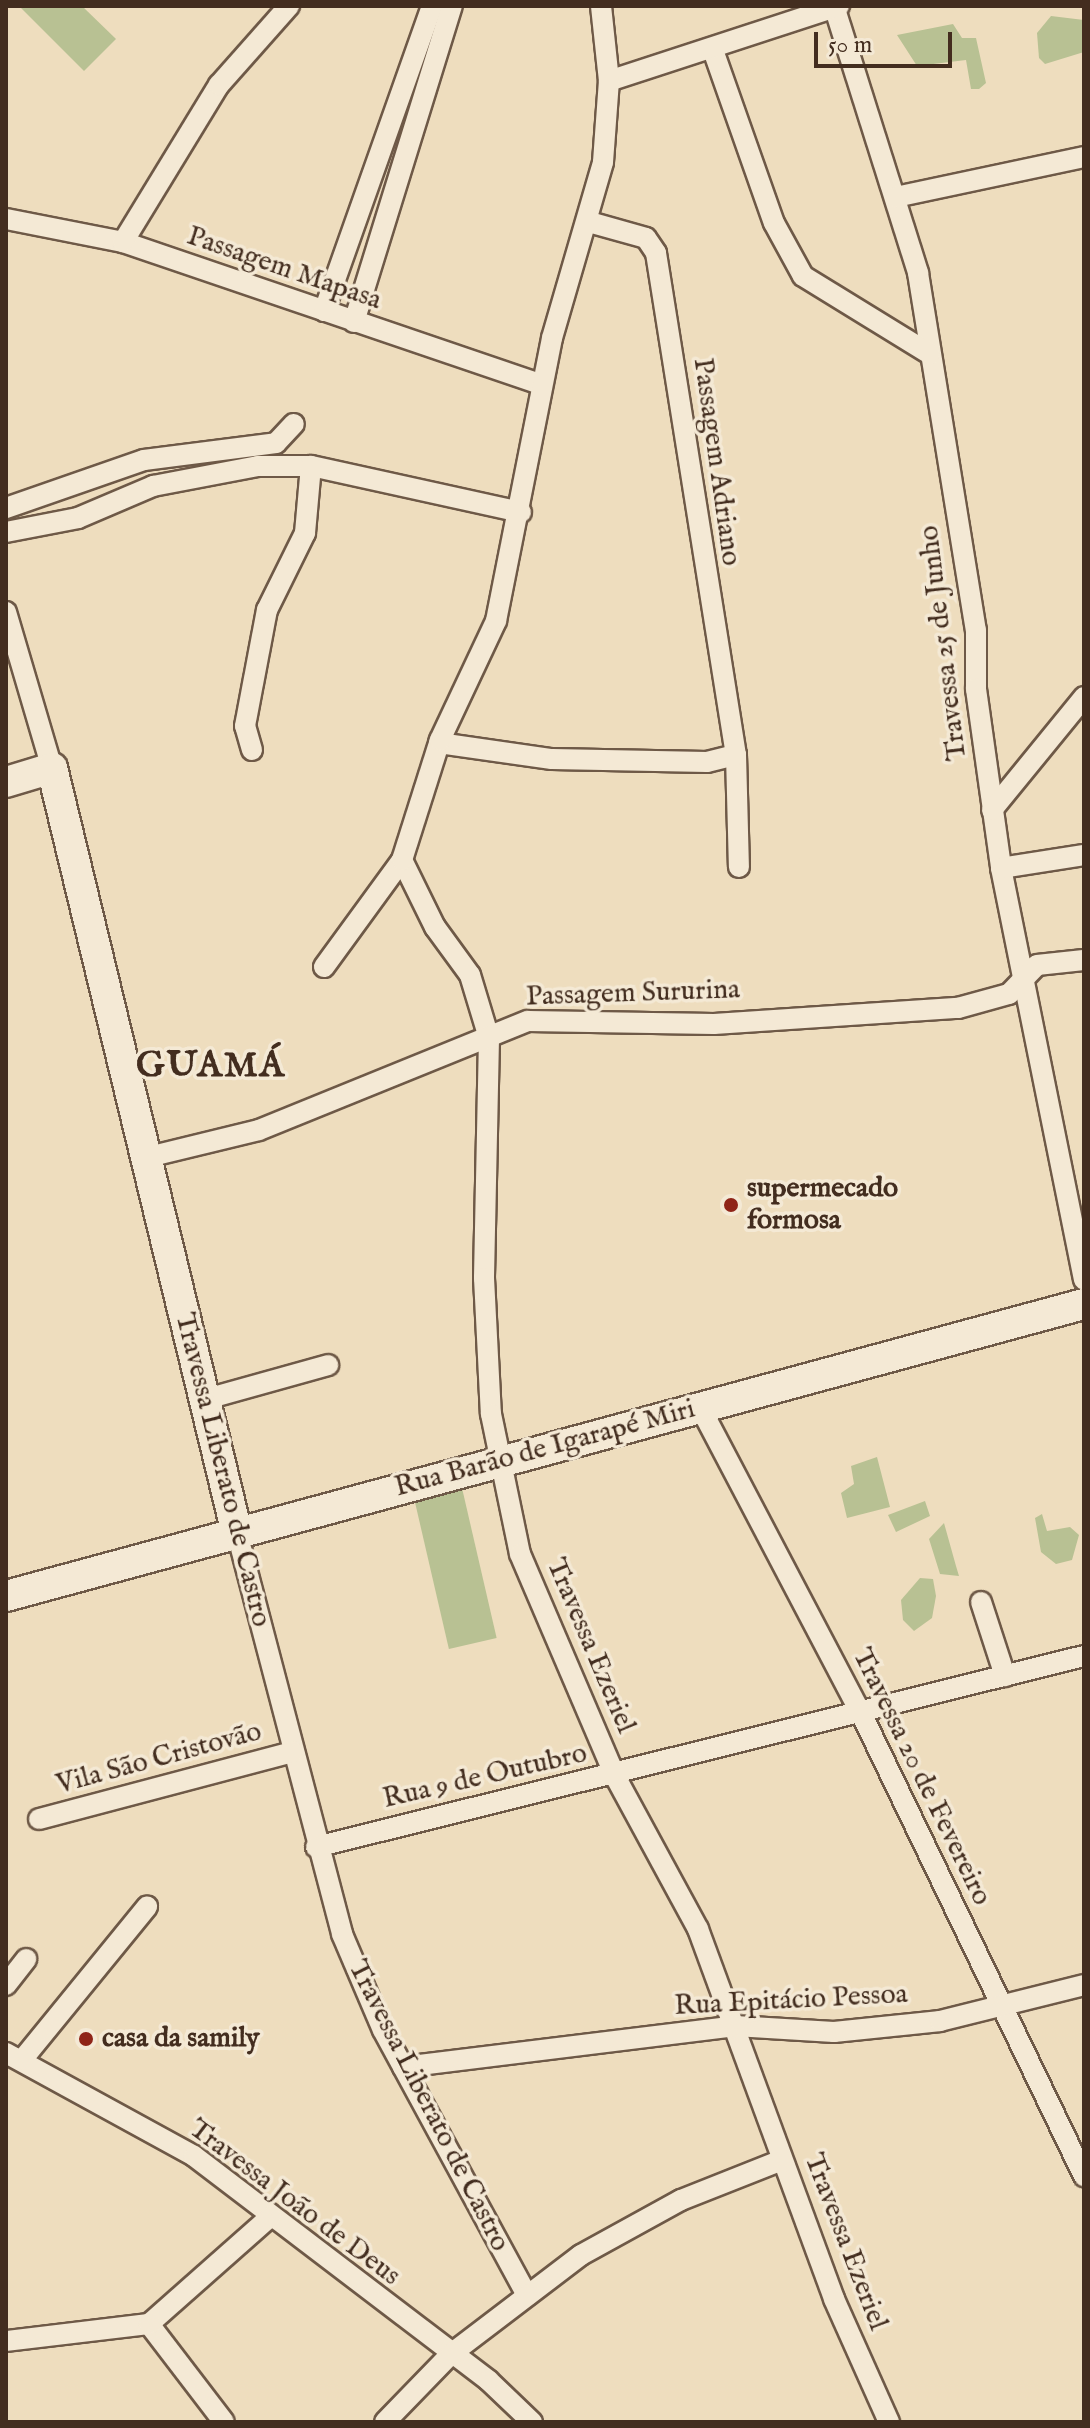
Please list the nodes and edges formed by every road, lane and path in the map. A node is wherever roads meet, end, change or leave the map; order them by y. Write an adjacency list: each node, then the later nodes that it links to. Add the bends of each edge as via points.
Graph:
1 (289, 6): 12 (street, via 219,85)
2 (432, 6): 13 (street)
3 (452, 6): 13 (street)
4 (601, 6): 7 (street)
5 (836, 6): 6 (street); 9 (street, Travessa 25 de Junho)
6 (713, 50): 7 (street); 14 (street, via 774,223 803,276)
7 (609, 81): 11 (street)
8 (1084, 157): 9 (street)
9 (896, 197): 14 (street, Travessa 25 de Junho)
10 (6, 219): 12 (street, Passagem Mapasa)
11 (589, 222): 15 (street, via 564,287); 25 (street, Passagem Adriano, via 646,238 656,253)
12 (123, 242): 13 (street, Passagem Mapasa)
13 (339, 316): 15 (street, Passagem Mapasa)
14 (930, 354): 28 (street, Travessa 25 de Junho, via 976,630 973,661)
15 (541, 384): 19 (street)
16 (294, 424): 18 (street, via 276,443 166,455)
17 (311, 466): 19 (street); 20 (street, via 222,470 153,486 78,518); 24 (street, via 305,533 267,610 245,726)
18 (6, 508)
19 (521, 512): 23 (street, via 496,621)
20 (6, 532)
21 (6, 612): 26 (street, Travessa Liberato de Castro)
22 (1084, 697): 28 (street)
23 (439, 743): 25 (street, via 552,759 707,762); 30 (street)
24 (252, 750)
25 (736, 755): 31 (street, Passagem Adriano)
26 (52, 768): 27 (main road); 37 (main road, Travessa Liberato de Castro)
27 (6, 782)
28 (992, 810): 32 (street, Travessa 25 de Junho)
29 (1084, 855): 32 (street)
30 (402, 860): 34 (street); 36 (street, Travessa Ezeriel, via 435,927 470,975)
31 (739, 867)
32 (1001, 868): 35 (street, Travessa 25 de Junho)
33 (1084, 960): 35 (street, Passagem Sururina, via 1037,965)
34 (324, 967)
35 (1021, 981): 36 (street, Passagem Sururina, via 1009,994 958,1008 714,1024 528,1021); 38 (street, Travessa 25 de Junho)
36 (489, 1038): 37 (street, Passagem Sururina, via 259,1130); 43 (street, Travessa Ezeriel, via 484,1278)
37 (144, 1158): 41 (main road, Travessa Liberato de Castro)
38 (1084, 1280)
39 (1084, 1304): 42 (main road, Rua Barão de Igarapé Miri)
40 (328, 1365): 41 (street)
41 (203, 1400): 44 (main road, Travessa Liberato de Castro)
42 (700, 1407): 43 (main road, Rua Barão de Igarapé Miri); 49 (street, Travessa 20 de Fevereiro)
43 (496, 1461): 44 (main road, Rua Barão de Igarapé Miri); 51 (street, Travessa Ezeriel, via 534,1595)
44 (237, 1533): 45 (main road, Rua Barão de Igarapé Miri); 50 (street, Travessa Liberato de Castro)
45 (6, 1596)
46 (981, 1602): 48 (street)
47 (1084, 1656): 48 (street, Rua 9 de Outubro)
48 (1005, 1676): 49 (street, Rua 9 de Outubro)
49 (862, 1715): 51 (street, Rua 9 de Outubro, via 747,1735); 58 (street, Travessa 20 de Fevereiro)
50 (293, 1752): 52 (street, Vila São Cristovão); 53 (street, Travessa Liberato de Castro)
51 (615, 1776): 53 (street, Rua 9 de Outubro); 59 (street, Travessa Ezeriel, via 689,1911)
52 (39, 1819)
53 (316, 1847): 61 (street, Travessa Liberato de Castro, via 358,1976)
54 (147, 1907): 60 (street)
55 (26, 1959): 56 (street)
56 (6, 1985)
57 (1084, 1985): 58 (street, Rua Epitácio Pessoa)
58 (1002, 2009): 59 (street, Rua Epitácio Pessoa, via 834,2032); 63 (street, Travessa 20 de Fevereiro)
59 (735, 2026): 61 (street, Rua Epitácio Pessoa); 62 (street, Travessa Ezeriel)
60 (14, 2056): 64 (street, Travessa João de Deus, via 194,2156)
61 (403, 2067): 65 (street, Travessa Liberato de Castro)
62 (782, 2160): 65 (street, via 681,2200 581,2255); 72 (street, Travessa Ezeriel)
63 (1084, 2176)
64 (271, 2216): 66 (street); 68 (street, Travessa João de Deus)
65 (527, 2295): 68 (street)
66 (149, 2324): 67 (street); 69 (street)
67 (6, 2341)
68 (451, 2354): 70 (street); 71 (street, Travessa João de Deus)
69 (224, 2422)
70 (385, 2422)
71 (532, 2422)
72 (889, 2422)

